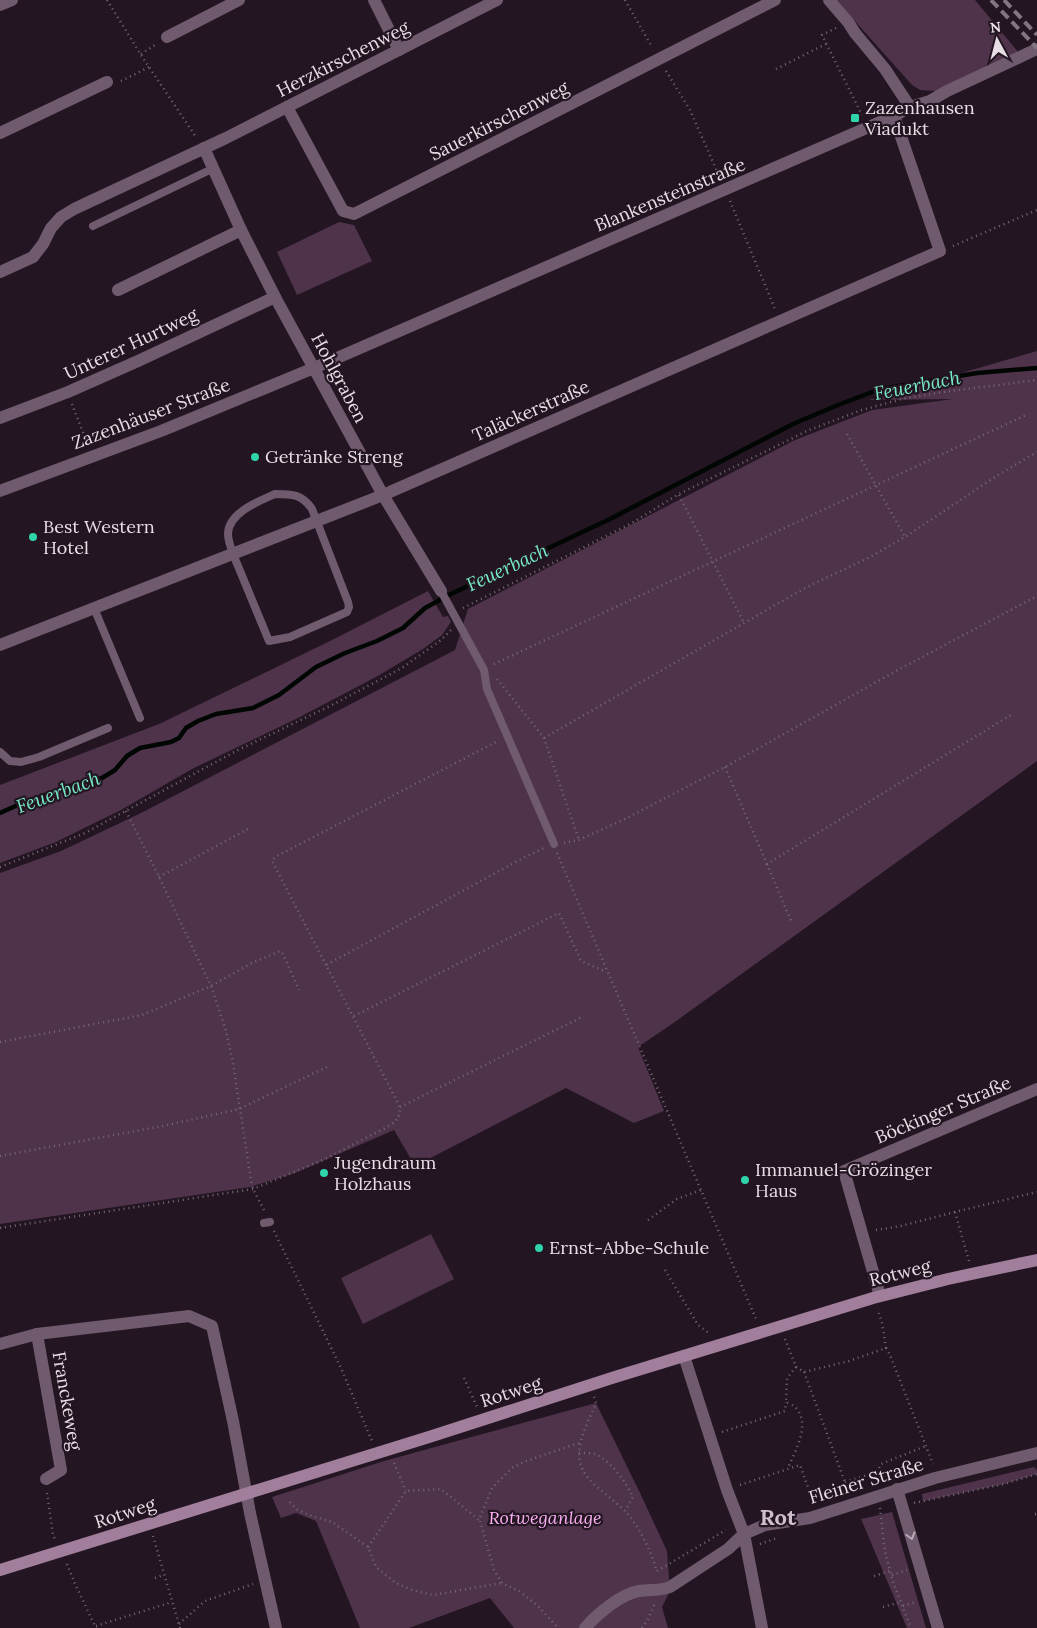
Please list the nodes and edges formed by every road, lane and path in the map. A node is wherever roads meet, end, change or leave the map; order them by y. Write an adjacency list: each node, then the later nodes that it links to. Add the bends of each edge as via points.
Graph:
1 (12, 0): 9 (street)
2 (108, 0): 15 (path)
3 (239, 0): 11 (street)
4 (374, 0): 14 (street)
5 (497, 0): 14 (street, Herzkirschenweg)
6 (625, 0): 16 (path)
7 (775, 0): 16 (street, Sauerkirschenweg)
8 (829, 0): 21 (street, via 885,69)
9 (0, 5)
10 (822, 35): 12 (path)
11 (167, 37): 15 (path)
12 (826, 44): 18 (path); 22 (path)
13 (1037, 49): 21 (street, Blankensteinstraße, via 930,101)
14 (399, 50): 20 (street, Herzkirschenweg)
15 (141, 54): 17 (path)
16 (659, 60): 20 (street, Sauerkirschenweg, via 354,214 343,211); 27 (path, via 690,110)
17 (150, 67): 19 (path); 25 (path)
18 (776, 69)
19 (112, 83): 24 (street)
20 (288, 107): 25 (street, Herzkirschenweg)
21 (910, 107): 23 (street, Blankensteinstraße)
22 (861, 113)
23 (894, 116): 27 (street, Blankensteinstraße); 31 (street)
24 (0, 133)
25 (204, 148): 26 (street, Hohlgraben); 32 (street, Herzkirschenweg, via 74,209 50,228 33,257)
26 (214, 168): 29 (lane); 30 (street, Hohlgraben)
27 (725, 190): 35 (path); 36 (street, Blankensteinstraße)
28 (1037, 210): 31 (path)
29 (93, 226)
30 (241, 230): 33 (street); 34 (street, Hohlgraben)
31 (940, 251): 35 (street, Taläckerstraße)
32 (0, 272)
33 (118, 290)
34 (275, 297): 36 (street, Hohlgraben); 38 (street, Unterer Hurtweg)
35 (780, 322): 47 (street, Taläckerstraße)
36 (314, 368): 43 (street, Zazenhäuser Straße); 47 (street, Hohlgraben)
37 (1037, 380): 46 (path, via 942,392 862,410 809,430)
38 (68, 392): 40 (street, Unterer Hurtweg); 43 (path)
39 (1028, 414): 44 (path)
40 (0, 418)
41 (847, 434): 44 (path)
42 (1037, 452): 49 (path)
43 (92, 456): 45 (street, Zazenhäuser Straße)
44 (876, 486): 49 (path); 51 (path)
45 (0, 491)
46 (679, 494): 51 (path); 55 (path, via 632,523 463,607)
47 (383, 495): 48 (street, Taläckerstraße); 52 (street, Hohlgraben)
48 (316, 521): 50 (street, Taläckerstraße); 50 (lane, via 305,500 291,494 275,494 250,506 234,520 228,532); 50 (lane, via 349,607 347,612 290,637 269,641)
49 (905, 537): 56 (path)
50 (233, 554): 54 (street, Taläckerstraße)
51 (714, 561): 56 (path); 58 (path)
52 (441, 591): 55 (lane)
53 (1037, 596): 65 (path)
54 (94, 608): 57 (street, Taläckerstraße); 60 (lane)
55 (458, 622): 58 (lane); 66 (path, via 441,640 402,668 238,750)
56 (744, 622): 63 (path)
57 (0, 645)
58 (484, 670): 62 (lane, via 487,689); 63 (path, via 499,681)
59 (1011, 715): 70 (path)
60 (140, 718)
61 (108, 728): 64 (lane, via 21,762 10,761)
62 (508, 736): 69 (lane); 74 (path, via 275,857 272,861)
63 (544, 738): 68 (path)
64 (0, 752)
65 (725, 767): 68 (path); 70 (path)
66 (126, 811): 71 (path, via 85,833); 72 (path)
67 (248, 829): 72 (path)
68 (579, 840): 69 (path)
69 (554, 844): 74 (path, via 524,857); 75 (path)
70 (766, 864): 73 (path)
71 (0, 867)
72 (160, 877): 76 (path)
73 (791, 921)
74 (326, 965): 78 (path)
75 (607, 970): 78 (path, via 581,961 559,913); 87 (path)
76 (211, 986): 77 (path, via 280,951); 80 (path, via 142,1015); 84 (path, via 226,1031)
77 (299, 990)
78 (354, 1016): 83 (path)
79 (582, 1017): 83 (path)
80 (0, 1042)
81 (329, 1066): 84 (path)
82 (1037, 1089): 92 (street, Böckinger Straße, via 844,1172)
83 (400, 1107): 86 (path, via 398,1120 392,1125 325,1159)
84 (239, 1109): 85 (path); 86 (path)
85 (0, 1156)
86 (253, 1189): 91 (path); 113 (path, via 341,1368)
87 (701, 1190): 90 (path, via 677,1199); 99 (path)
88 (1037, 1192): 89 (path)
89 (955, 1212): 92 (path); 95 (path)
90 (648, 1220)
91 (0, 1228)
92 (861, 1233): 96 (street, Böckinger Straße)
93 (1037, 1260): 95 (main road, Rotweg)
94 (665, 1270): 97 (path)
95 (972, 1274): 96 (main road, Rotweg)
96 (877, 1297): 98 (main road, Rotweg); 102 (path)
97 (694, 1317)
98 (782, 1326): 99 (main road, Rotweg); 104 (path)
99 (761, 1332): 103 (main road, Rotweg)
100 (37, 1334): 101 (street); 121 (street, Franckeweg, via 61,1470); 127 (street, via 189,1316 212,1326)
101 (0, 1344)
102 (886, 1348): 105 (path); 112 (path)
103 (684, 1356): 107 (main road, Rotweg); 110 (street)
104 (796, 1367): 105 (path); 109 (path, via 786,1378)
105 (804, 1372): 123 (path)
106 (464, 1378): 108 (path)
107 (590, 1385): 111 (path, via 596,1403); 113 (main road, Rotweg)
108 (470, 1392)
109 (786, 1402): 110 (path, via 785,1411); 118 (path, via 796,1408 802,1421 802,1434)
110 (710, 1436): 125 (street)
111 (579, 1443): 114 (path); 134 (path, via 512,1468 492,1488)
112 (926, 1446): 116 (path); 119 (path, via 881,1464)
113 (376, 1453): 127 (main road, Rotweg)
114 (579, 1453): 132 (path, via 582,1472); 132 (path, via 594,1454 616,1472 633,1497)
115 (1037, 1453): 124 (street, Fleiner Straße)
116 (933, 1466)
117 (396, 1468): 126 (path)
118 (788, 1468): 125 (path); 133 (path, via 800,1465 811,1496)
119 (877, 1472): 122 (path); 123 (path)
120 (1037, 1474): 131 (path)
121 (46, 1479): 139 (path, via 53,1535)
122 (879, 1480)
123 (845, 1482): 128 (path)
124 (897, 1489): 130 (street, Fleiner Straße); 131 (street)
125 (728, 1490): 135 (street)
126 (406, 1491): 134 (path, via 441,1490); 138 (path)
127 (247, 1493): 139 (main road, Rotweg); 146 (street)
128 (844, 1493)
129 (290, 1502): 138 (path, via 296,1509 332,1522)
130 (879, 1503): 131 (path); 133 (street, Fleiner Straße); 142 (path)
131 (902, 1507): 161 (street, one-way to 161)
132 (625, 1510): 135 (path, via 652,1555 657,1571)
133 (810, 1518): 136 (street, Fleiner Straße, via 765,1525)
134 (479, 1520): 147 (path, via 494,1570)
135 (739, 1521): 136 (street)
136 (744, 1534): 148 (street, Fleiner Straße, via 728,1549); 159 (street)
137 (155, 1541): 143 (path)
138 (368, 1547): 147 (path, via 376,1567 396,1584 412,1590 433,1595)
139 (63, 1552): 141 (main road, Rotweg)
140 (69, 1568): 153 (path)
141 (0, 1570)
142 (890, 1571): 144 (path); 150 (path)
143 (164, 1575): 145 (path); 149 (path)
144 (874, 1576)
145 (155, 1578)
146 (266, 1579): 152 (path, via 205,1601); 155 (street)
147 (502, 1583): 156 (path, via 538,1606)
148 (661, 1590): 157 (street, Fleiner Straße, via 632,1593 600,1611); 158 (path)
149 (172, 1602): 152 (path); 153 (path)
150 (901, 1602): 151 (path); 160 (path)
151 (883, 1607)
152 (178, 1624): 154 (path)
153 (96, 1627)
154 (180, 1628)
155 (276, 1628)
156 (558, 1628)
157 (586, 1628)
158 (642, 1628)
159 (762, 1628)
160 (911, 1628)
161 (938, 1628)

